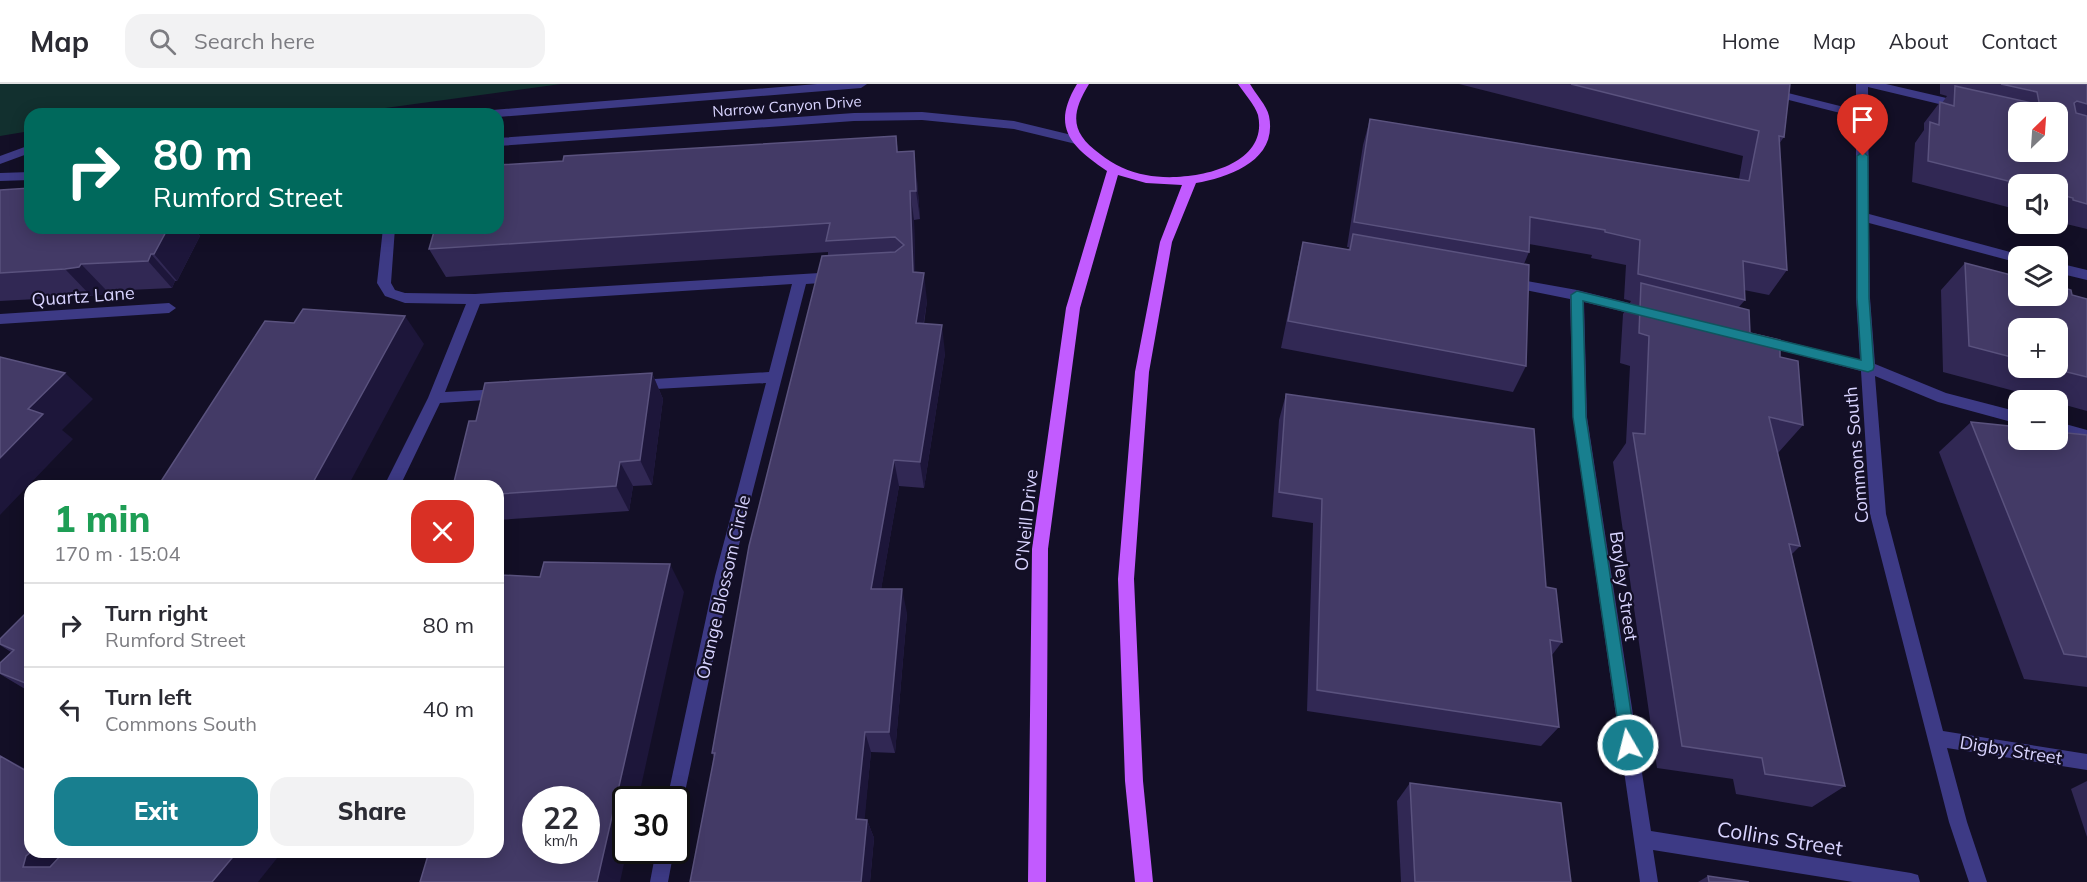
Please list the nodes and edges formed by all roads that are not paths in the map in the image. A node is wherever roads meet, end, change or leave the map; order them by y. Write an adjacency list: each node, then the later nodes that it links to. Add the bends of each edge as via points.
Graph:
1 (861, 84): 8 (street, Narrow Canyon Drive)
2 (1083, 84): 10 (main road, via 1072,101 1069,121)
3 (1244, 84): 17 (main road, via 1258,99 1267,120 1263,141 1248,160 1231,170)
4 (1738, 84): 9 (street)
5 (1862, 84): 9 (street, Commons South)
6 (1871, 84): 7 (street)
7 (1974, 108)
8 (504, 113)
9 (1863, 115): 18 (street, Commons South)
10 (1076, 140): 11 (street, Narrow Canyon Drive, via 1014,125 922,116 854,117); 14 (main road, via 1091,157)
11 (504, 142)
12 (24, 151): 13 (street)
13 (0, 160)
14 (1113, 170): 17 (main road, via 1137,179); 47 (main road, O'Neill Drive, via 1073,308 1040,549)
15 (24, 176): 16 (street)
16 (0, 177)
17 (1190, 182): 48 (main road, via 1166,242 1142,372 1126,579 1134,781)
18 (1863, 217): 20 (street); 32 (street, Commons South)
19 (388, 234): 27 (street, via 384,283 390,293 405,298)
20 (2008, 255)
21 (2068, 270): 22 (street)
22 (2087, 275)
23 (855, 276): 24 (street)
24 (800, 280): 27 (street); 33 (street, Orange Blossom Circle)
25 (1498, 281): 26 (street)
26 (1577, 295): 29 (street); 44 (street, Bayley Street, via 1580,417)
27 (475, 299): 36 (street)
28 (169, 308): 30 (street, Quartz Lane)
29 (1659, 315)
30 (0, 319)
31 (1752, 338): 32 (street)
32 (1868, 367): 37 (street, via 1943,398); 41 (street, Commons South, via 1878,514)
33 (775, 377): 34 (street); 43 (street, Orange Blossom Circle, via 723,576)
34 (622, 386)
35 (517, 393): 36 (street)
36 (435, 398): 40 (street)
37 (2008, 415)
38 (2068, 431): 39 (street)
39 (2087, 436)
40 (395, 480)
41 (1936, 738): 42 (street, Digby Street); 51 (street, Commons South)
42 (2087, 762)
43 (679, 786)
44 (1642, 839): 49 (street, Bayley Street); 50 (street, Collins Street)
45 (662, 864): 46 (street)
46 (659, 882)
47 (1037, 882)
48 (1144, 882)
49 (1649, 882)
50 (1911, 882)
51 (1978, 882)

